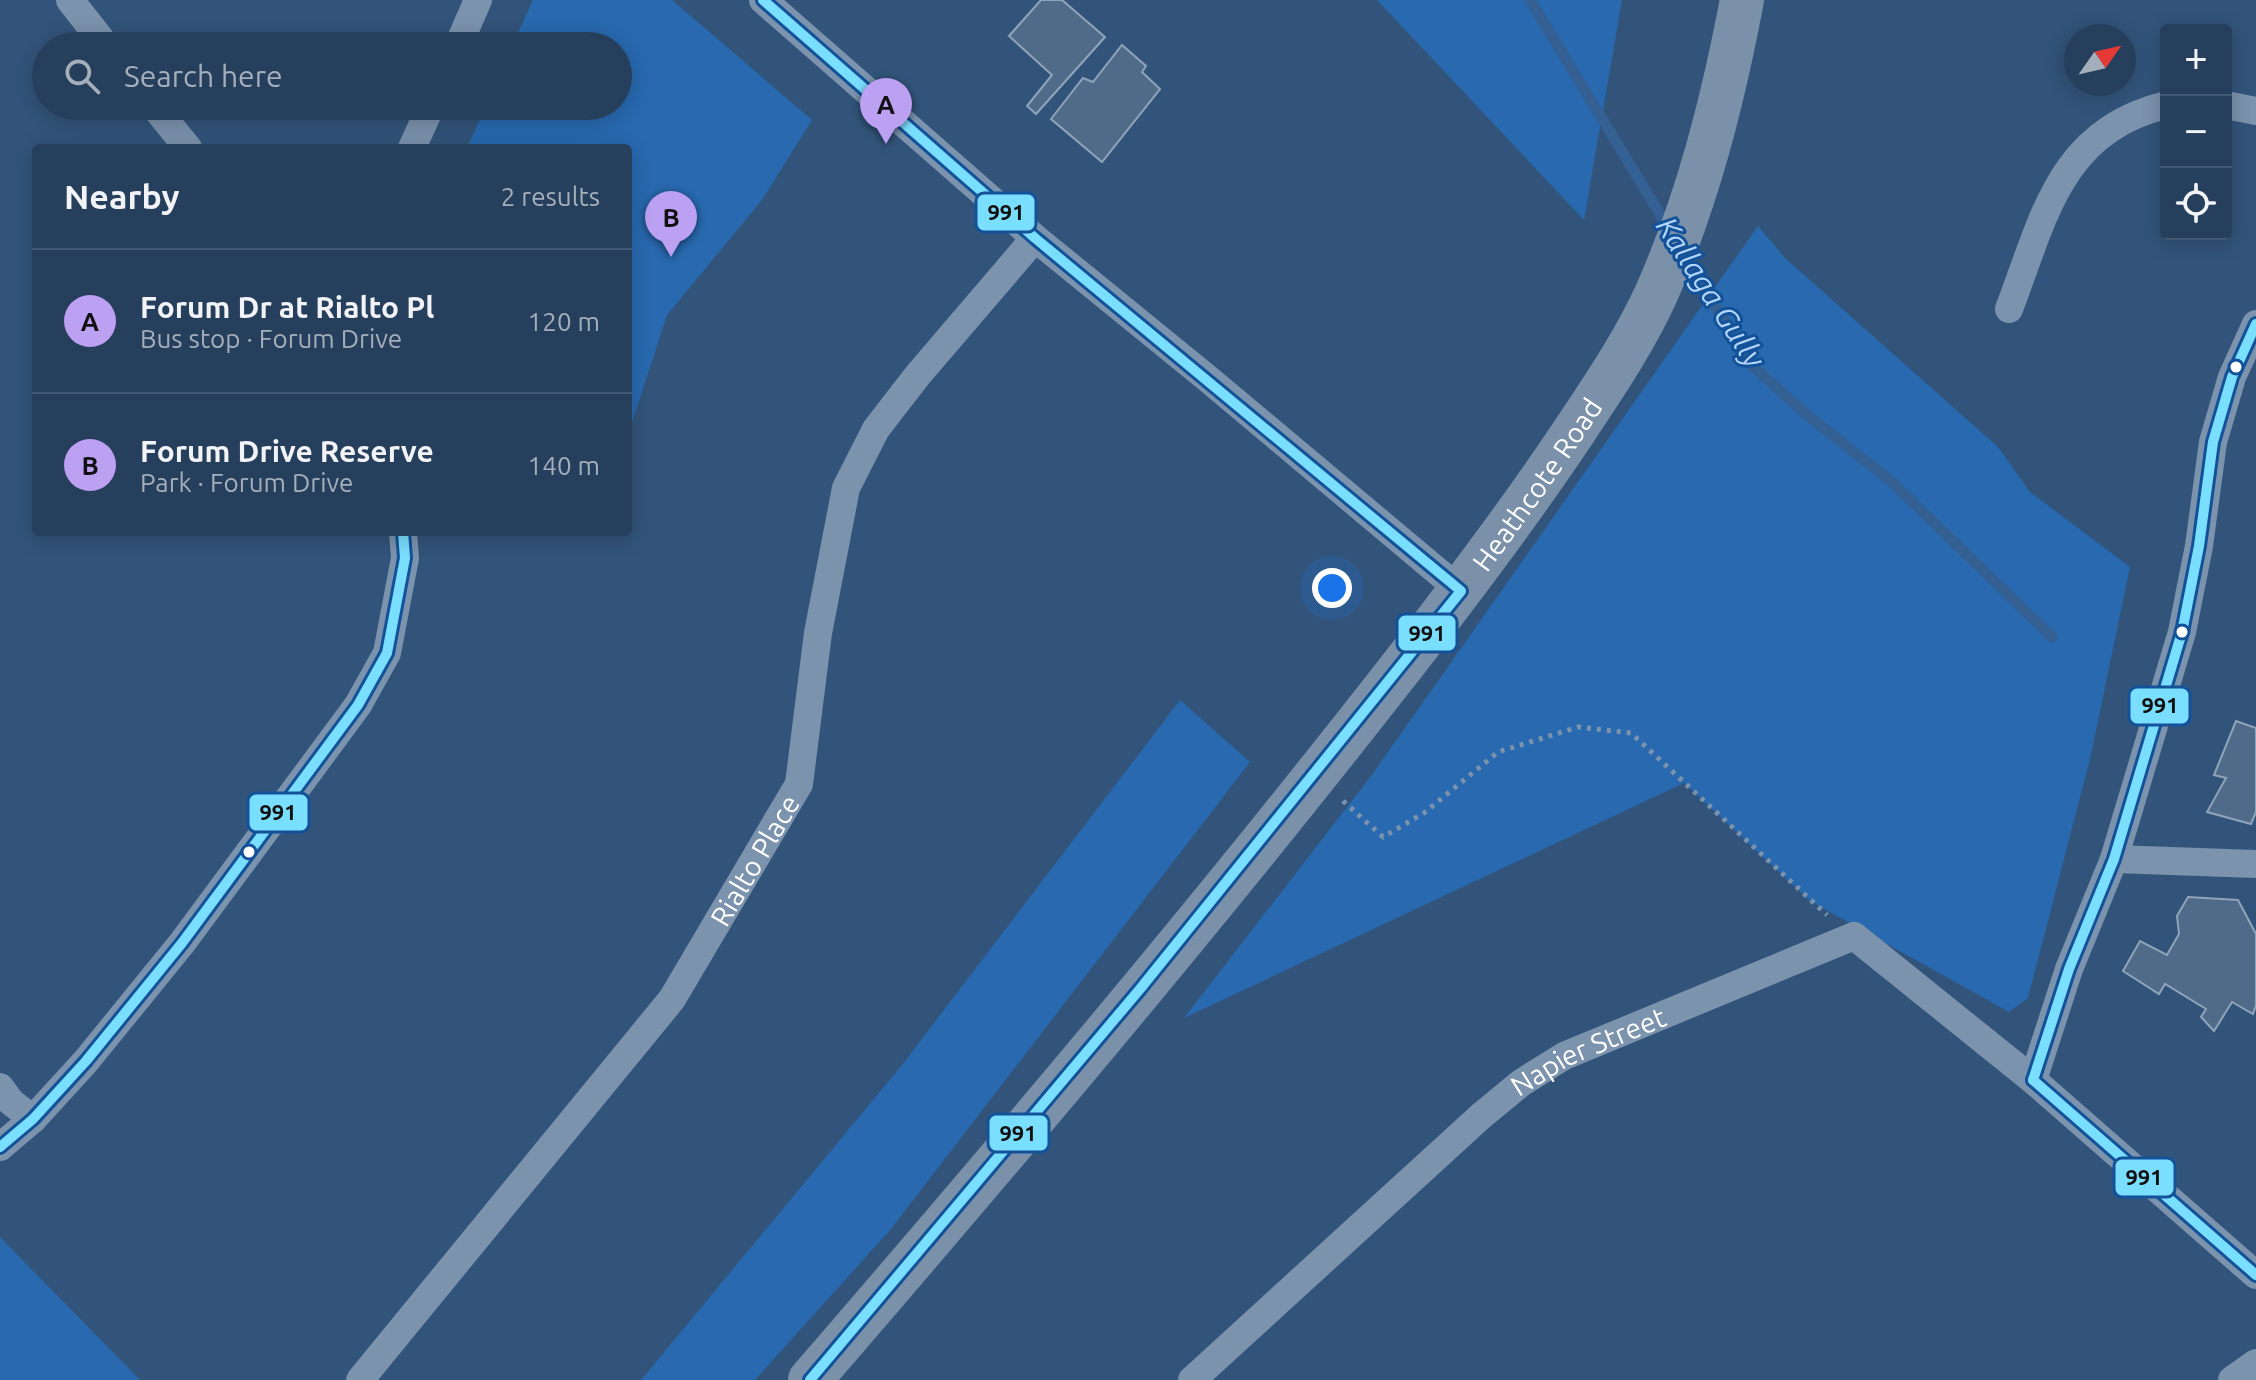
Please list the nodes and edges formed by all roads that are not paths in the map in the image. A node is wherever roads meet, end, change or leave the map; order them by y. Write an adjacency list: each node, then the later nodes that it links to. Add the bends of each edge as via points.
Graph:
1 (70, 0): 5 (street)
2 (478, 0): 6 (street)
3 (763, 0): 14 (street)
4 (1742, 0): 18 (highway, Heathcote Road, via 1715,125 1656,295 1608,381)
5 (95, 32)
6 (464, 32)
7 (2160, 106): 15 (street, via 2108,128 2074,159 2057,188)
8 (2232, 106): 9 (street)
9 (2256, 111)
10 (165, 120): 12 (street)
11 (425, 120): 13 (street)
12 (185, 144)
13 (414, 144)
14 (1035, 238): 18 (street); 27 (street, Rialto Place, via 876,429 846,488 818,633 799,784 680,986)
15 (2009, 309)
16 (2256, 324): 19 (street, via 2232,377 2213,442 2182,632)
17 (403, 536): 23 (street, via 405,558 387,653 358,705 182,943)
18 (1461, 591): 28 (highway, Heathcote Road, via 1082,1062)
19 (2114, 859): 20 (street); 21 (street, via 2069,969)
20 (2256, 864)
21 (2033, 1080): 25 (street); 29 (street, Napier Street, via 1854,936 1564,1056 1521,1083)
22 (0, 1087): 23 (street)
23 (33, 1119): 24 (street)
24 (0, 1147)
25 (2256, 1275)
26 (2256, 1363): 30 (street)
27 (360, 1380)
28 (810, 1380)
29 (1192, 1380)
30 (2232, 1380)

